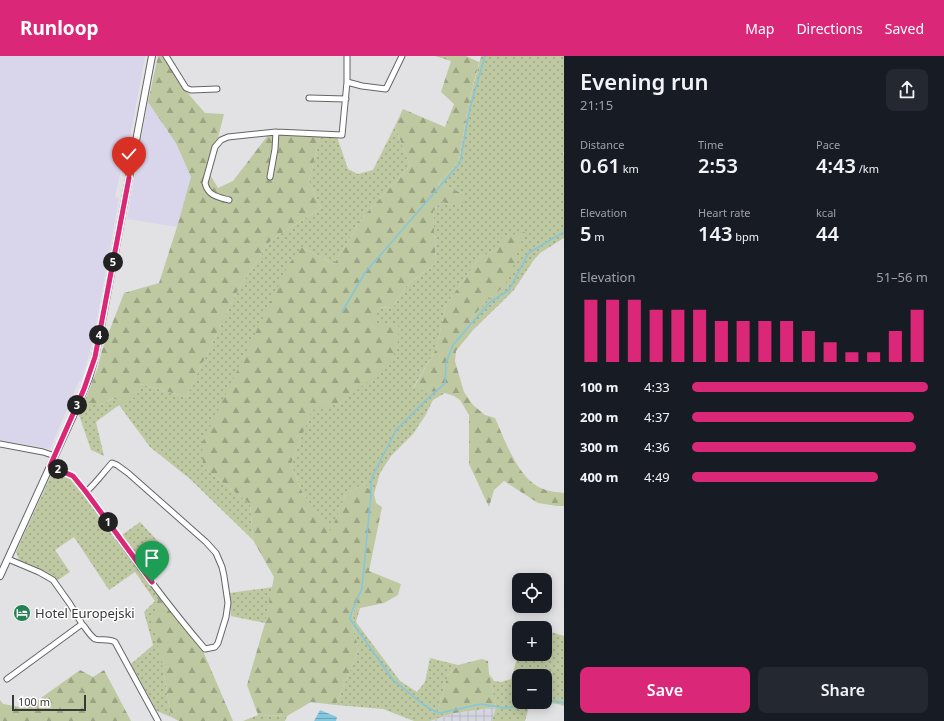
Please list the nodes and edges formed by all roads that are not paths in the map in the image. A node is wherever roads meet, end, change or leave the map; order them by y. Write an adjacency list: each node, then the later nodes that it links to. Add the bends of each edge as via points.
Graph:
1 (152, 56): 13 (main road, via 95,357)
2 (166, 56): 6 (street, via 186,88)
3 (347, 56): 5 (street)
4 (402, 56): 5 (street, via 386,89)
5 (347, 82): 8 (street)
6 (217, 89)
7 (309, 98): 8 (street)
8 (346, 98): 9 (street, via 342,135)
9 (276, 132): 10 (street); 11 (street, via 228,137 215,147 205,183 206,189 211,194)
10 (270, 177)
11 (229, 200)
12 (0, 444): 13 (street)
13 (55, 456): 14 (main road)
14 (50, 466): 15 (street, via 73,476); 16 (main road)
15 (86, 492): 15 (street, via 189,631 205,649 215,647 226,617 228,603 222,567 216,553 128,473 112,463)
16 (8, 558): 17 (main road); 18 (street, via 53,580)
17 (0, 576)
18 (82, 624): 19 (street); 20 (street, via 91,636 114,642)
19 (8, 679)
20 (158, 721)

